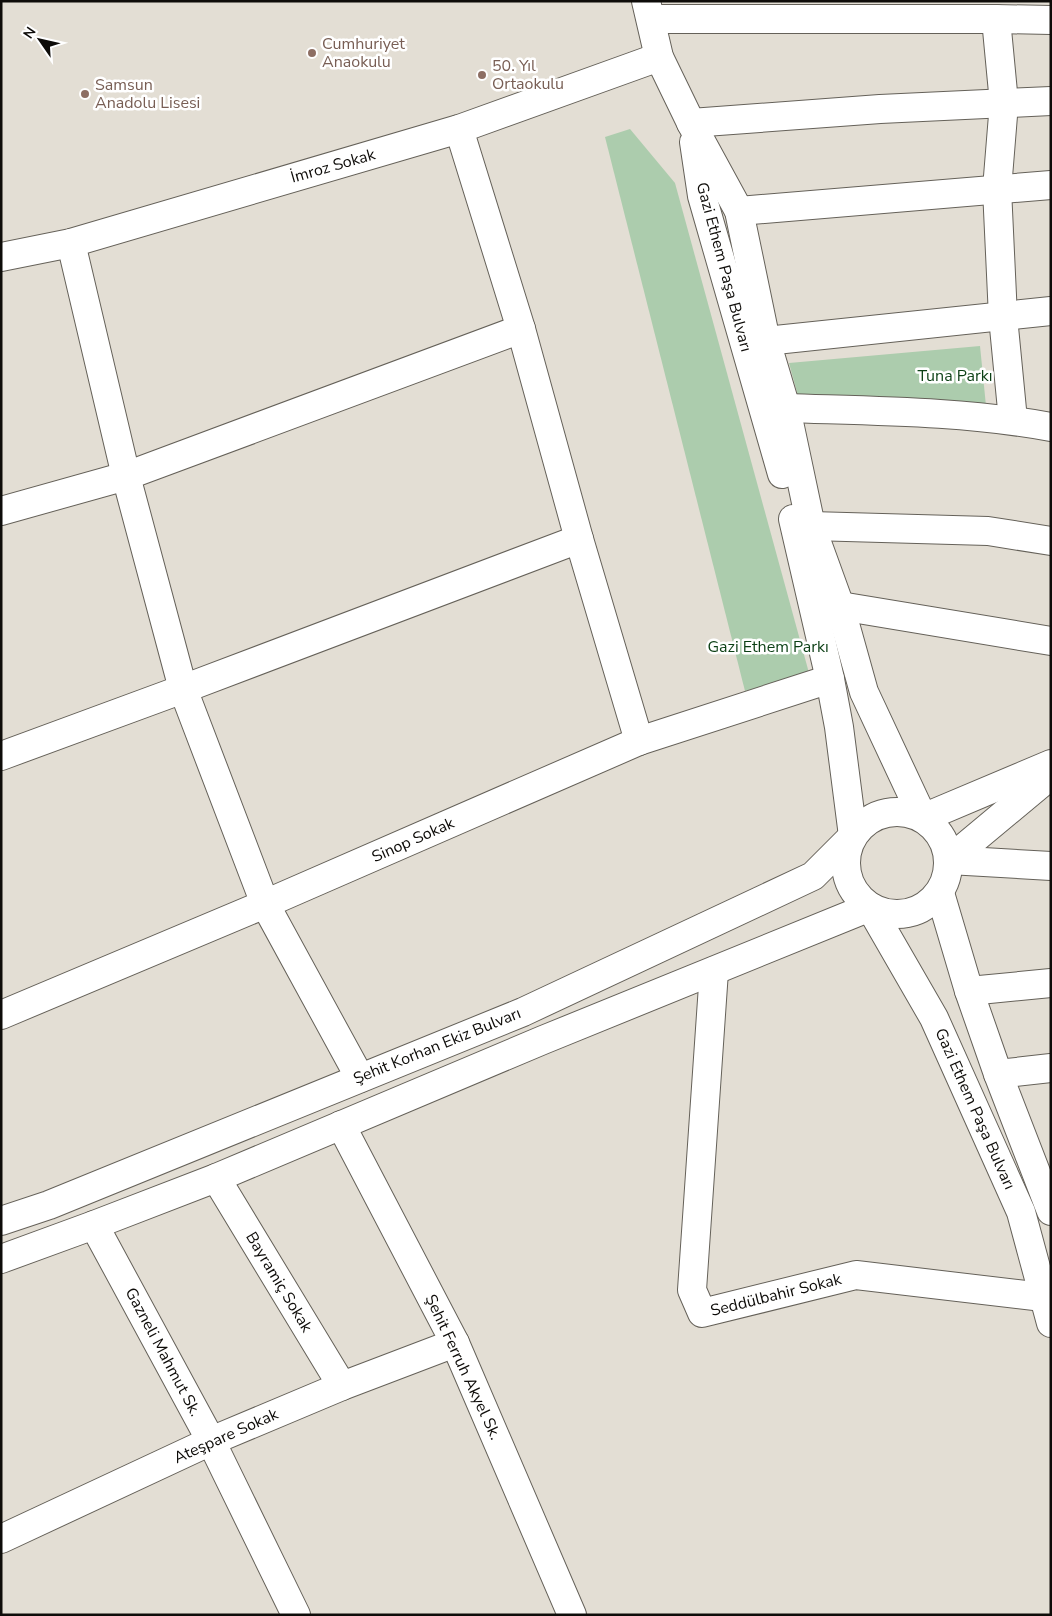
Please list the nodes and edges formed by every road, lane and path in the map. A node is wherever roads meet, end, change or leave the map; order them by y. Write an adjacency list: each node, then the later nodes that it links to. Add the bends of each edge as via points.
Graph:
1 (648, 10): 2 (street); 4 (street)
2 (996, 19): 3 (street); 6 (street)
3 (1051, 20)
4 (659, 57): 7 (street); 8 (street, İmroz Sokak)
5 (1051, 101): 6 (street)
6 (1004, 103): 7 (street); 10 (street)
7 (691, 123): 11 (street, Gazi Ethem Paşa Bulvarı); 28 (street, Gazi Ethem Paşa Bulvarı, via 702,196 778,456)
8 (459, 129): 12 (street, İmroz Sokak); 16 (street)
9 (1051, 185): 10 (street)
10 (998, 188): 11 (street); 15 (street)
11 (739, 211): 17 (street, Gazi Ethem Paşa Bulvarı)
12 (71, 243): 13 (street, İmroz Sokak); 21 (street)
13 (1, 257)
14 (1051, 312): 15 (street)
15 (1003, 317): 17 (street); 19 (street)
16 (521, 329): 21 (street); 24 (street)
17 (766, 341): 18 (street, Gazi Ethem Paşa Bulvarı)
18 (786, 408): 19 (street, via 923,412); 23 (street, Gazi Ethem Paşa Bulvarı)
19 (1013, 420): 20 (street)
20 (1051, 427)
21 (126, 476): 22 (street); 29 (street)
22 (1, 511)
23 (811, 526): 25 (street, via 988,531); 26 (street, Gazi Ethem Paşa Bulvarı)
24 (579, 539): 29 (street); 30 (street)
25 (1051, 541)
26 (840, 606): 27 (street); 33 (street, Gazi Ethem Paşa Bulvarı, via 864,692)
27 (1051, 641)
28 (830, 678): 30 (street, Sinop Sokak); 34 (street, Gazi Ethem Paşa Bulvarı, via 840,727)
29 (183, 689): 31 (street); 38 (street)
30 (638, 741): 38 (street, Sinop Sokak)
31 (1, 756)
32 (1049, 776): 33 (street); 35 (street)
33 (923, 818): 34 (street, via 892,812 863,824); 35 (street, via 945,843)
34 (853, 836): 39 (street, via 847,851 847,875 858,897); 46 (street, Şehit Korhan Ekiz Bulvarı, via 813,876 523,1012)
35 (949, 860): 36 (street); 37 (street, via 947,877)
36 (1051, 866)
37 (940, 893): 39 (street, via 915,912 900,915); 42 (street, Gazi Ethem Paşa Bulvarı)
38 (265, 904): 43 (street, Sinop Sokak); 46 (street)
39 (870, 908): 40 (street, Şehit Korhan Ekiz Bulvarı); 53 (street, Gazi Ethem Paşa Bulvarı, via 934,1018 1021,1212)
40 (714, 971): 47 (street, Şehit Korhan Ekiz Bulvarı); 53 (street, Seddülbahir Sokak, via 692,1290 702,1313 856,1275)
41 (1051, 983): 42 (street)
42 (969, 991): 45 (street, Gazi Ethem Paşa Bulvarı)
43 (1, 1014)
44 (1051, 1068): 45 (street)
45 (998, 1074): 49 (street, Gazi Ethem Paşa Bulvarı)
46 (360, 1078): 50 (street, Şehit Korhan Ekiz Bulvarı)
47 (340, 1125): 48 (street, Şehit Korhan Ekiz Bulvarı); 55 (street, Şehit Ferruh Akyel Sk.)
48 (216, 1178): 51 (street, Şehit Korhan Ekiz Bulvarı); 56 (street, Bayramiç Sokak)
49 (1051, 1211)
50 (1, 1221)
51 (94, 1225): 52 (street, Şehit Korhan Ekiz Bulvarı); 57 (street, Gazneli Mahmut Sk.)
52 (1, 1259)
53 (1043, 1298): 54 (street, Gazi Ethem Paşa Bulvarı)
54 (1051, 1323)
55 (456, 1343): 56 (street, Ateşpare Sokak); 60 (street, Şehit Ferruh Akyel Sk.)
56 (342, 1386): 57 (street, Ateşpare Sokak)
57 (211, 1441): 58 (street, Ateşpare Sokak); 59 (street, Gazneli Mahmut Sk.)
58 (1, 1539)
59 (296, 1615)
60 (572, 1615)

